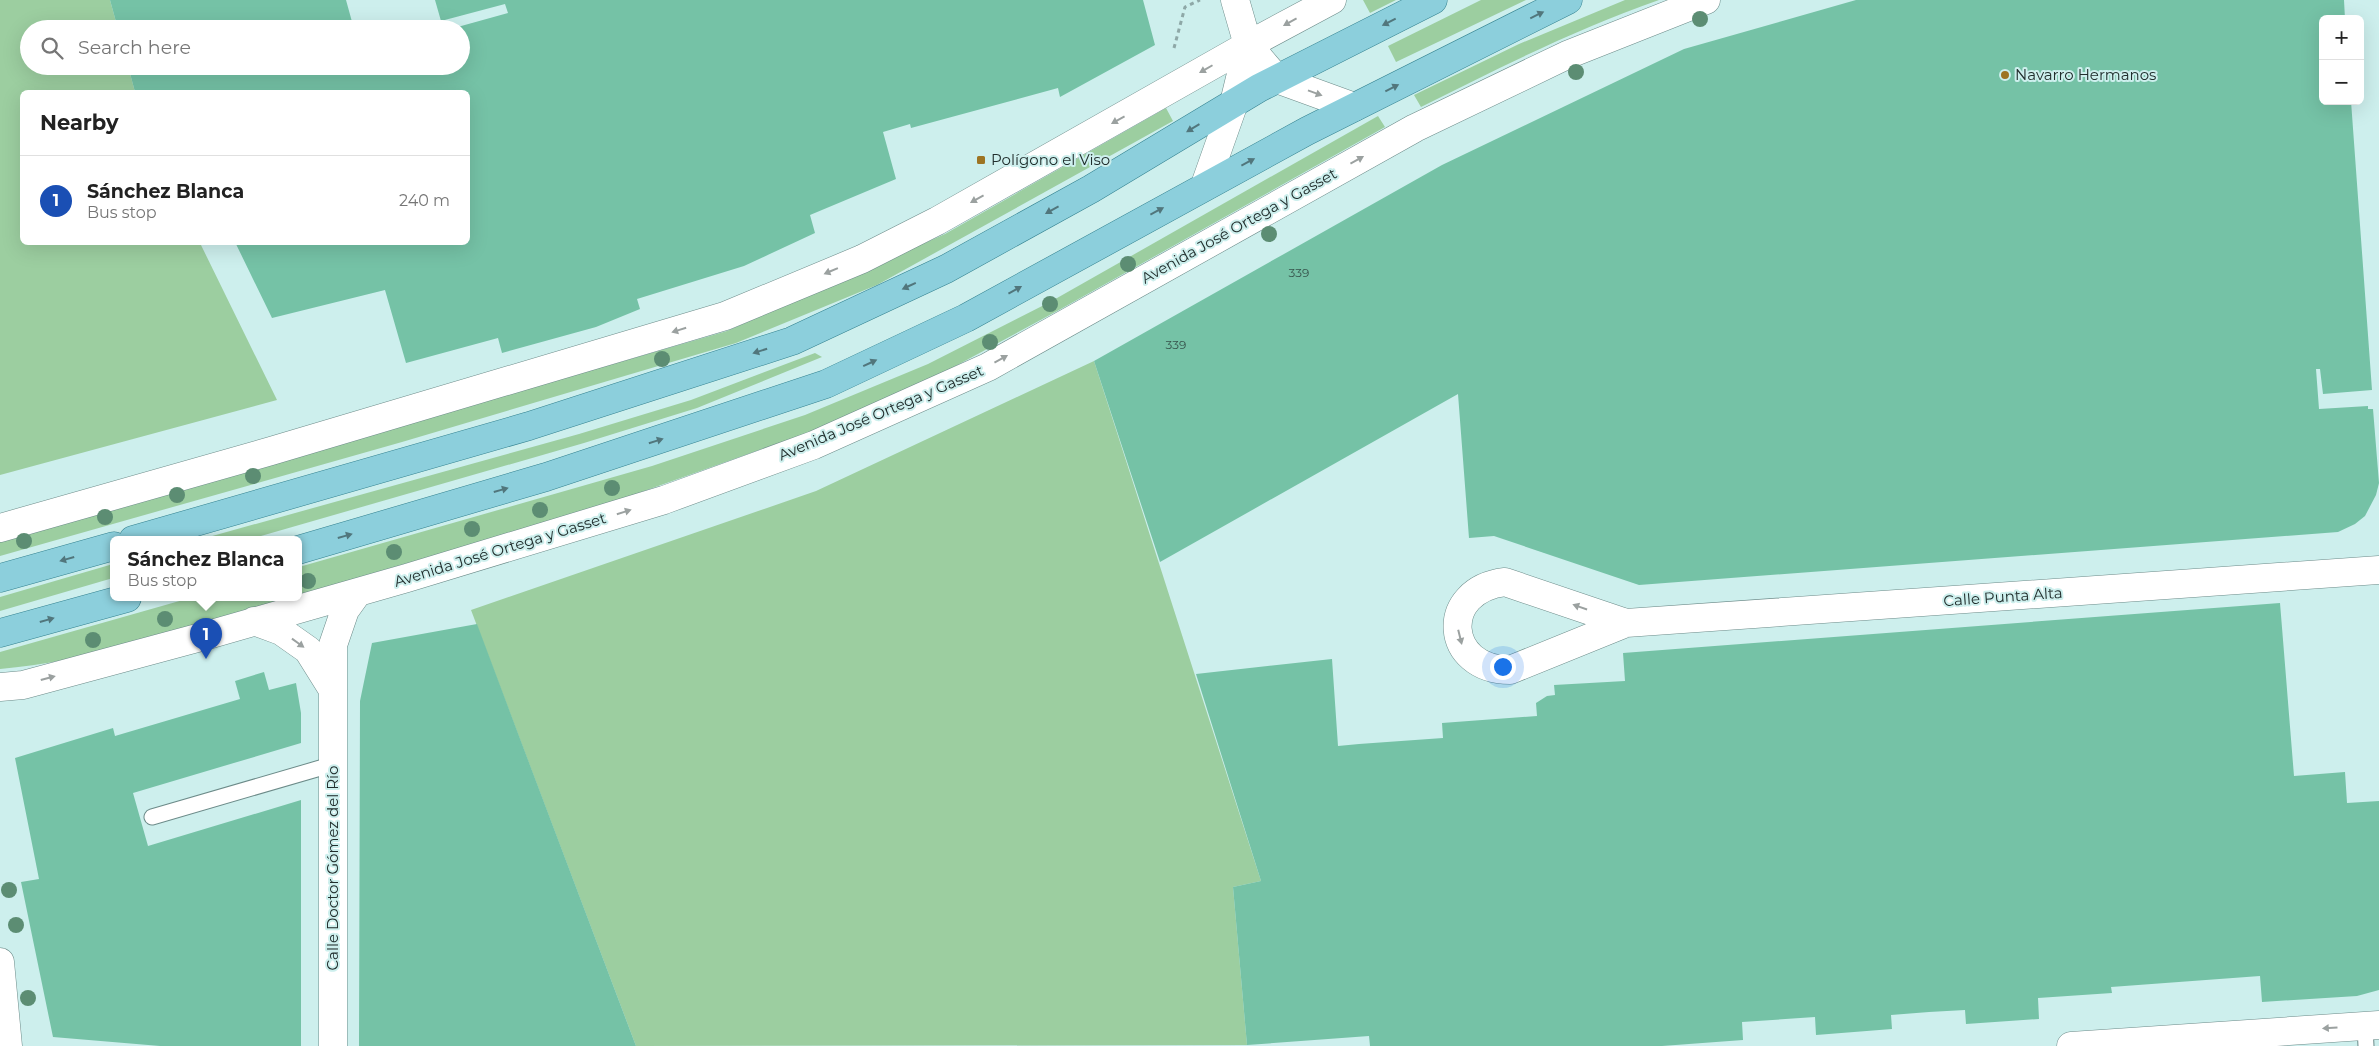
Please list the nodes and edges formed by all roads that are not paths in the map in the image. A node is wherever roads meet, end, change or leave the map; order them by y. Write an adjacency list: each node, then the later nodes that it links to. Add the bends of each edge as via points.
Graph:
1 (1235, 0): 6 (street)
2 (1332, 0): 6 (street, one-way to 6)
3 (1433, 0): 7 (main road, one-way to 7)
4 (1568, 0): 9 (main road, one-way to 4)
5 (1706, 0): 17 (street, Avenida José Ortega y Gasset, one-way to 5, via 664,500 814,445 988,367 1415,128 1567,55)
6 (1248, 45): 7 (street); 8 (street); 11 (street, one-way to 11, via 937,221 862,258 725,316)
7 (1277, 80): 8 (main road); 9 (street, one-way to 9)
8 (1234, 103): 10 (street); 12 (main road, one-way to 12, via 1091,189 946,269 792,341 529,426)
9 (1354, 107): 10 (main road, one-way to 9)
10 (1205, 186): 14 (main road, one-way to 10, via 546,477 826,384 966,318)
11 (0, 528)
12 (146, 536)
13 (110, 547): 16 (main road, one-way to 16)
14 (302, 549)
15 (2379, 570): 20 (street, Calle Punta Alta)
16 (0, 578)
17 (358, 592): 19 (street, Avenida José Ortega y Gasset); 23 (street, Calle Doctor Gómez del Río, via 345,610 333,645)
18 (116, 601): 21 (main road, one-way to 18)
19 (254, 621): 22 (street, Avenida José Ortega y Gasset, one-way to 19, via 23,685); 23 (street, one-way to 23, via 281,630 308,650)
20 (1626, 623): 20 (street, Calle Punta Alta, one-way to 20, via 1505,582 1488,584 1475,591 1465,601 1458,629 1461,644 1469,656 1495,670 1510,670)
21 (0, 633)
22 (0, 687)
23 (333, 690): 24 (street, Calle Doctor Gómez del Río)
24 (334, 764): 25 (lane); 29 (street, Calle Doctor Gómez del Río)
25 (152, 817)
26 (0, 962): 28 (street)
27 (2370, 1032): 30 (street, one-way to 30)
28 (8, 1046)
29 (333, 1046)
30 (2071, 1046)

